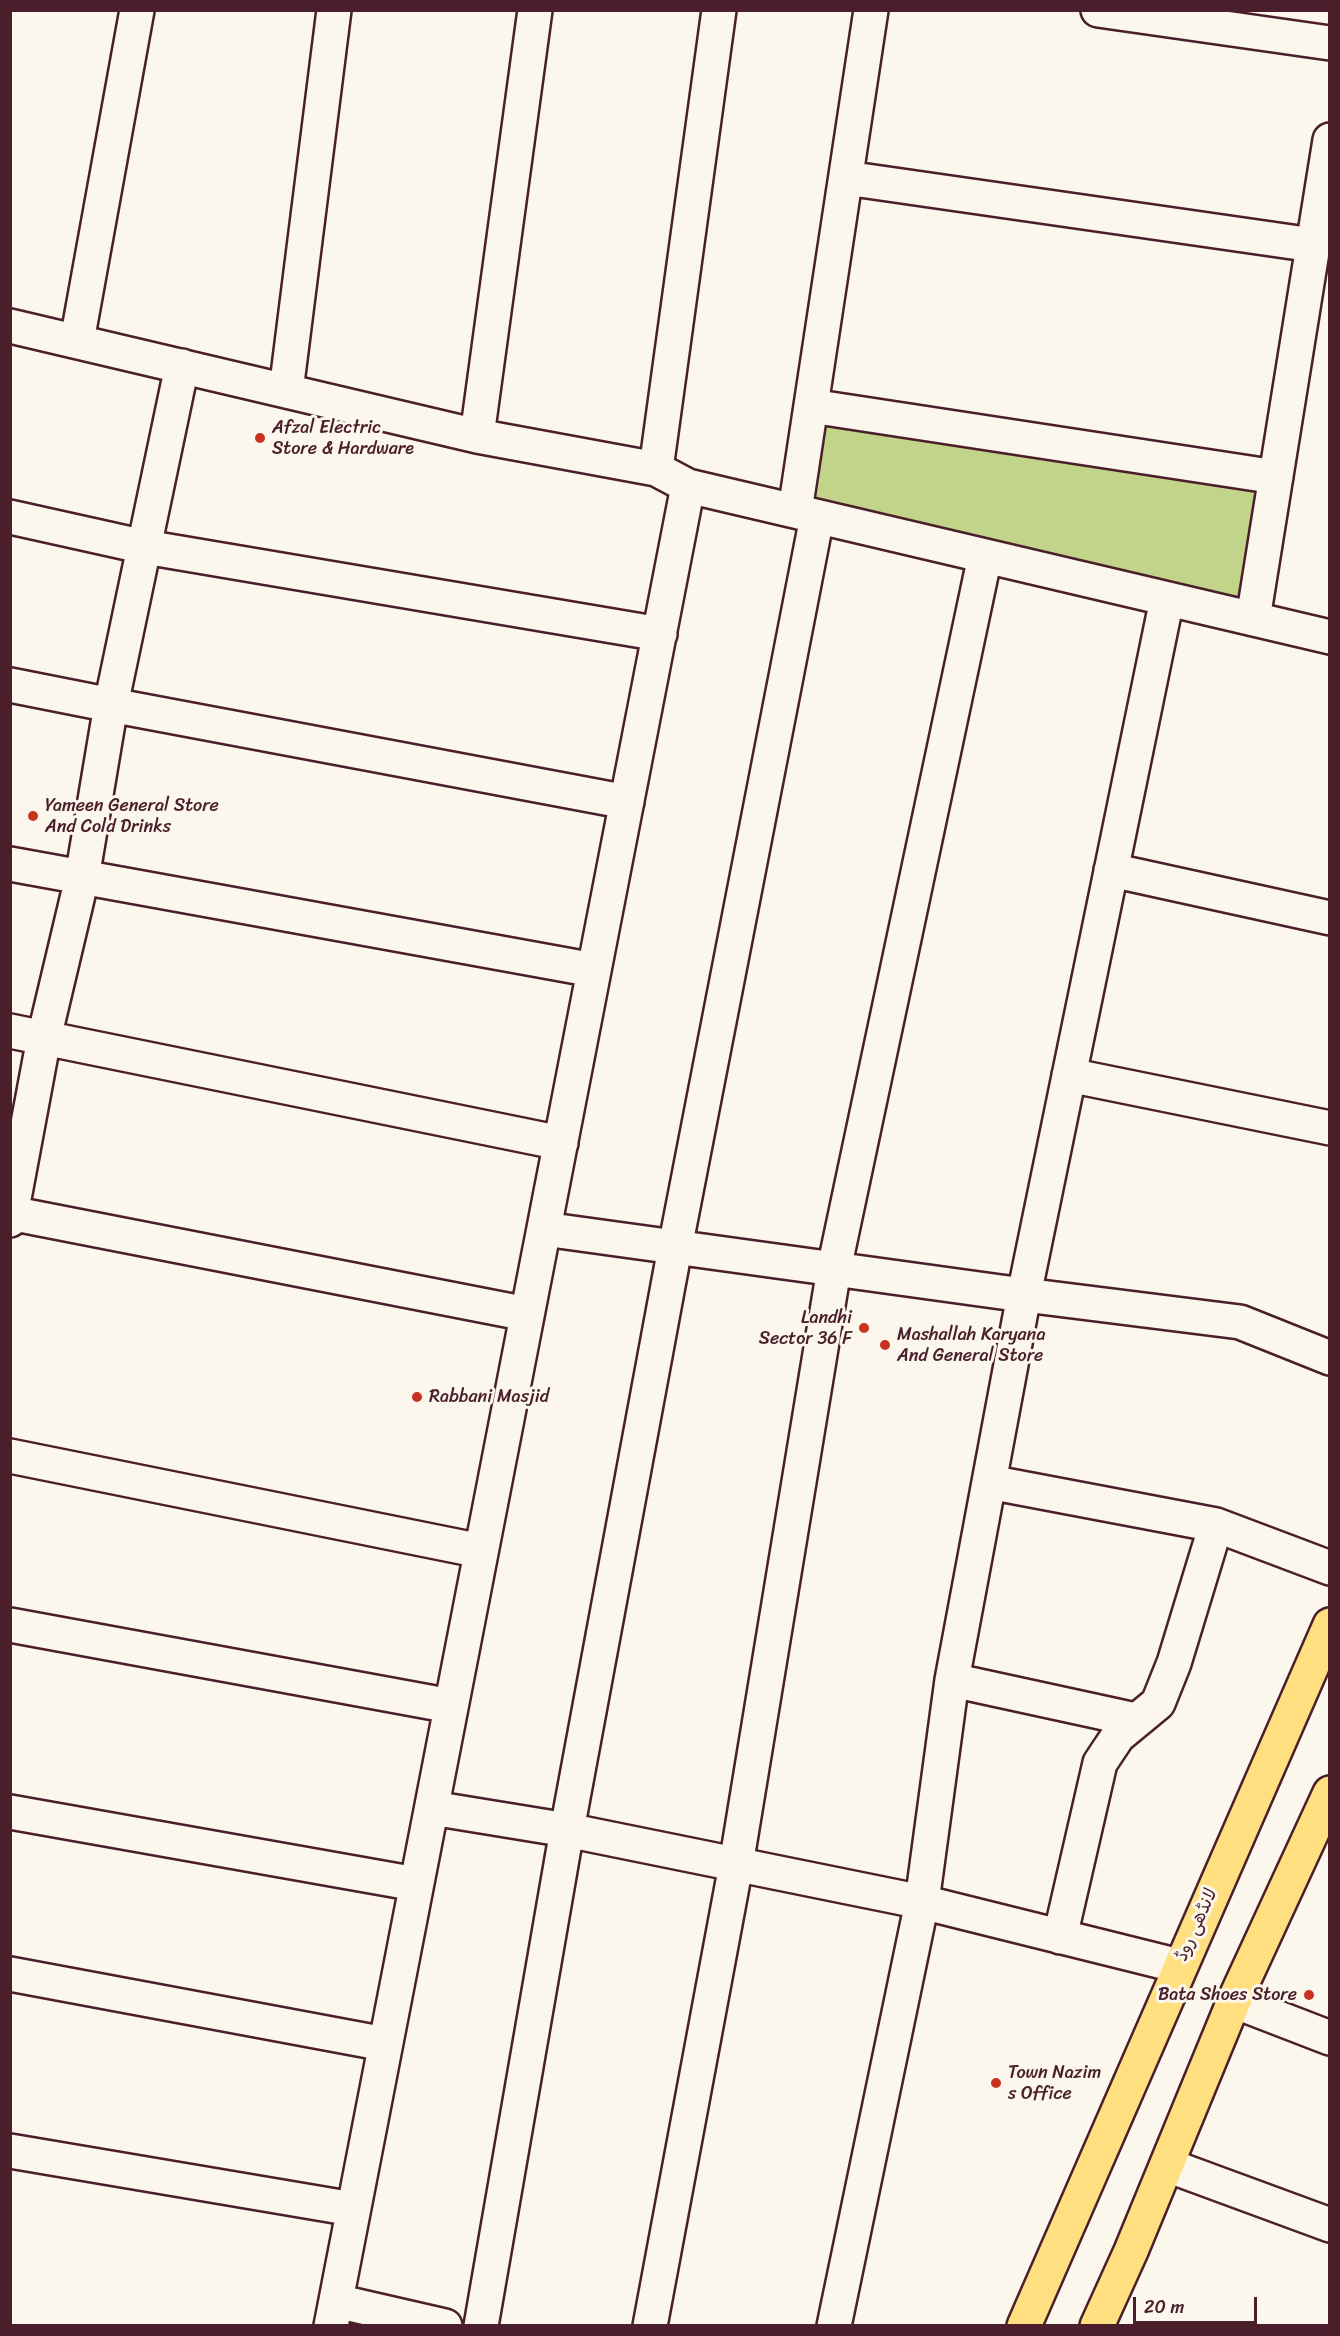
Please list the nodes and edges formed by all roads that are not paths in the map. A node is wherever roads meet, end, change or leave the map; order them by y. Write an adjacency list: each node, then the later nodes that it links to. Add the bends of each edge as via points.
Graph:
1 (136, 10): 12 (street)
2 (334, 10): 14 (street)
3 (535, 10): 16 (street)
4 (719, 10): 17 (street)
5 (871, 10): 9 (street)
6 (1098, 10): 7 (street)
7 (1329, 43)
8 (1329, 140): 10 (street)
9 (846, 178): 10 (street); 15 (street)
10 (1313, 245): 18 (street)
11 (10, 326): 12 (street)
12 (77, 341): 13 (street)
13 (182, 366): 14 (street); 22 (street)
14 (286, 391): 16 (street)
15 (811, 406): 18 (street); 20 (street)
16 (477, 436): 17 (street)
17 (656, 469): 19 (street)
18 (1276, 477): 25 (street)
19 (688, 486): 20 (street); 26 (street)
20 (806, 514): 23 (street); 43 (street)
21 (10, 517): 22 (street)
22 (145, 547): 26 (street); 29 (street)
23 (985, 556): 24 (street); 44 (street)
24 (1167, 599): 25 (street); 32 (street)
25 (1253, 619): 27 (street)
26 (660, 634): 30 (street)
27 (1329, 637)
28 (10, 685): 29 (street)
29 (111, 705): 30 (street); 33 (street)
30 (627, 802): 35 (street)
31 (10, 864): 33 (street)
32 (1111, 870): 34 (street); 38 (street)
33 (82, 878): 35 (street); 37 (street)
34 (1329, 918)
35 (594, 970): 40 (street)
36 (10, 1031): 37 (street)
37 (44, 1038): 40 (street); 41 (street)
38 (1069, 1075): 39 (street); 45 (street)
39 (1329, 1128)
40 (561, 1143): 42 (street)
41 (11, 1216): 46 (street)
42 (544, 1230): 43 (street); 46 (street)
43 (675, 1248): 44 (street); 61 (street)
44 (834, 1269): 45 (street); 63 (street)
45 (1024, 1294): 47 (street, via 1240,1322); 49 (street)
46 (527, 1314): 51 (street)
47 (1329, 1358)
48 (10, 1456): 51 (street)
49 (989, 1482): 50 (street); 55 (street)
50 (1216, 1525): 52 (street); 57 (street, via 1167,1683 1158,1702)
51 (481, 1551): 56 (street)
52 (1329, 1568)
53 (10, 1625): 56 (street)
54 (1329, 1625): 67 (main road, لانڈھی روڈ)
55 (952, 1680): 57 (street); 65 (street)
56 (451, 1706): 59 (street)
57 (1136, 1720): 66 (street, via 1118,1736 1100,1762)
58 (1329, 1793): 62 (main road)
59 (432, 1808): 61 (street); 64 (street)
60 (10, 1812): 64 (street)
61 (567, 1830): 63 (street); 79 (street)
62 (1321, 1831): 69 (main road)
63 (736, 1865): 65 (street); 80 (street)
64 (416, 1884): 71 (street)
65 (922, 1902): 66 (street); 81 (street)
66 (1060, 1937): 67 (street)
67 (1179, 1966): 82 (main road, لانڈھی روڈ)
68 (10, 1974): 71 (street)
69 (1234, 2001): 70 (street); 73 (main road)
70 (1329, 2038)
71 (385, 2044): 74 (street)
72 (10, 2151): 74 (street)
73 (1167, 2165): 75 (street); 77 (main road)
74 (353, 2209): 76 (street)
75 (1329, 2225)
76 (333, 2313): 78 (street)
77 (1102, 2324)
78 (445, 2325)
79 (482, 2325)
80 (650, 2325)
81 (834, 2325)
82 (1024, 2325)

